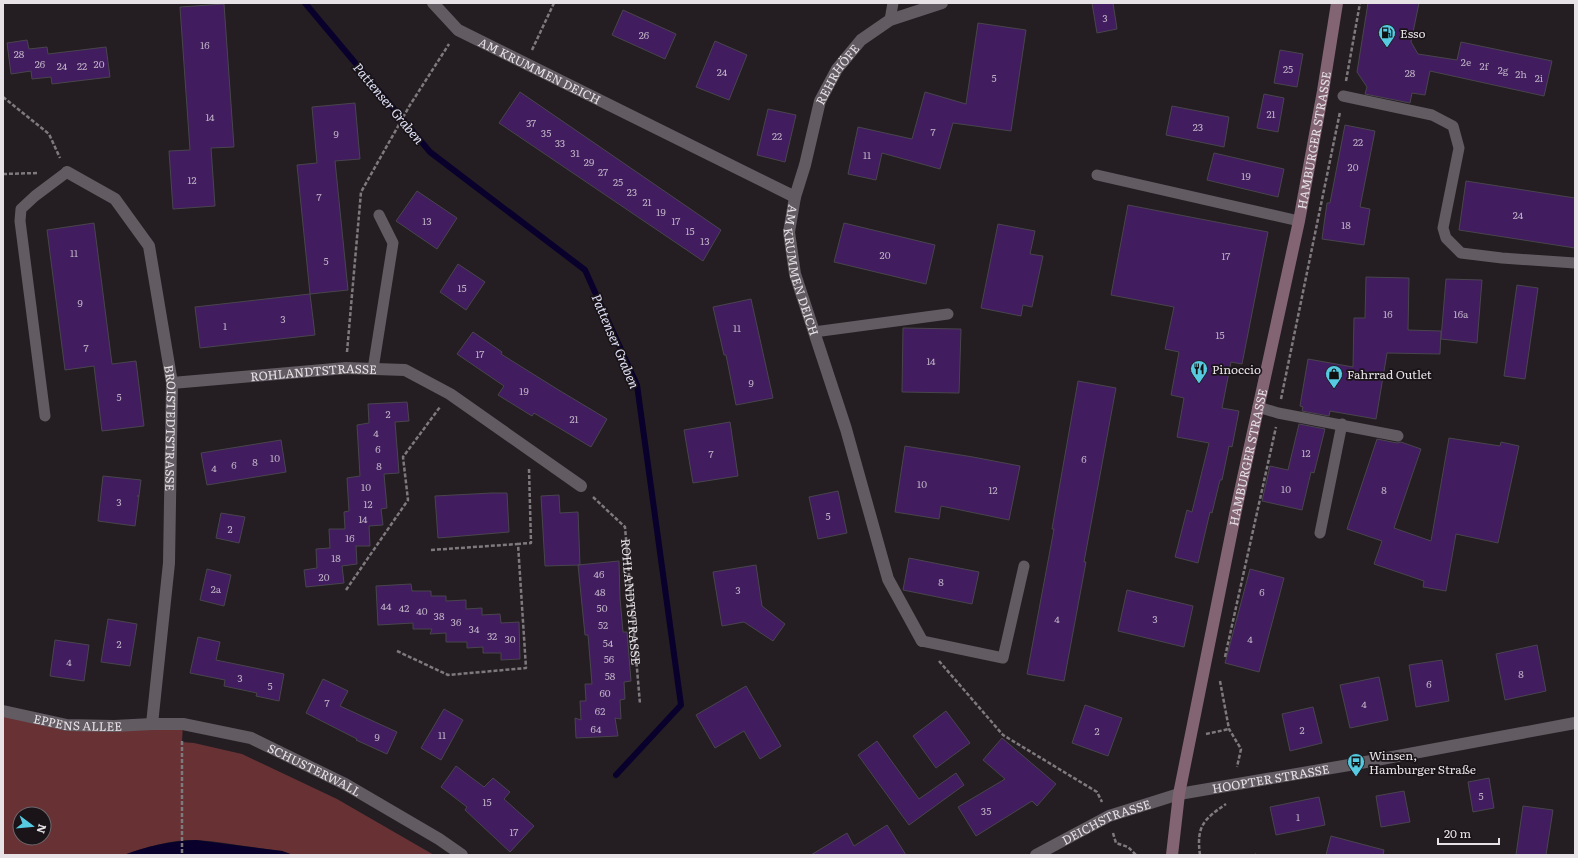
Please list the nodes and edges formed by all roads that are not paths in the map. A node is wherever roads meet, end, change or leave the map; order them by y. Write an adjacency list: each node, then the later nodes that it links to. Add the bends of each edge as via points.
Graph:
1 (433, 3): 9 (street, AM KRUMMEN DEICH, via 458,30)
2 (893, 3): 5 (lane)
3 (942, 3): 5 (street, REHRHÖFE)
4 (1337, 3): 11 (main road, HAMBURGER STRASSE)
5 (890, 20): 9 (street, REHRHÖFE, via 861,40 837,69 820,101)
6 (1343, 96): 12 (lane, via 1432,115 1453,126 1459,148 1443,228 1446,238 1461,253)
7 (67, 172): 16 (street, BROISTEDTSTRASSE, via 115,199 149,246); 18 (lane, via 21,209 20,221)
8 (1097, 175): 11 (lane)
9 (795, 197): 14 (street, AM KRUMMEN DEICH, via 790,232 795,274)
10 (378, 215): 15 (lane, via 393,243)
11 (1298, 221): 17 (main road, HAMBURGER STRASSE)
12 (1575, 263)
13 (948, 314): 14 (lane)
14 (814, 332): 24 (street, AM KRUMMEN DEICH, via 846,429 888,579)
15 (373, 369): 16 (street, ROHLANDTSTRASSE, via 346,368); 21 (street, ROHLANDTSTRASSE, via 405,370 450,394)
16 (172, 383): 27 (street, BROISTEDTSTRASSE, via 169,563)
17 (1258, 407): 19 (lane); 28 (main road, HAMBURGER STRASSE)
18 (45, 416)
19 (1342, 424): 20 (lane); 22 (lane)
20 (1398, 436)
21 (581, 486)
22 (1320, 532)
23 (1024, 566): 24 (lane, via 1003,658)
24 (922, 641)
25 (3, 711): 27 (street, EPPENS ALLEE, via 67,725)
26 (1575, 723): 28 (street, HOOPTER STRASSE)
27 (152, 724): 29 (street, SCHUSTERWALL, via 183,724 251,738 345,784)
28 (1179, 794): 30 (street, DEICHSTRASSE, via 1109,816); 31 (main road, HAMBURGER STRASSE)
29 (462, 855)
30 (1036, 855)
31 (1172, 855)

